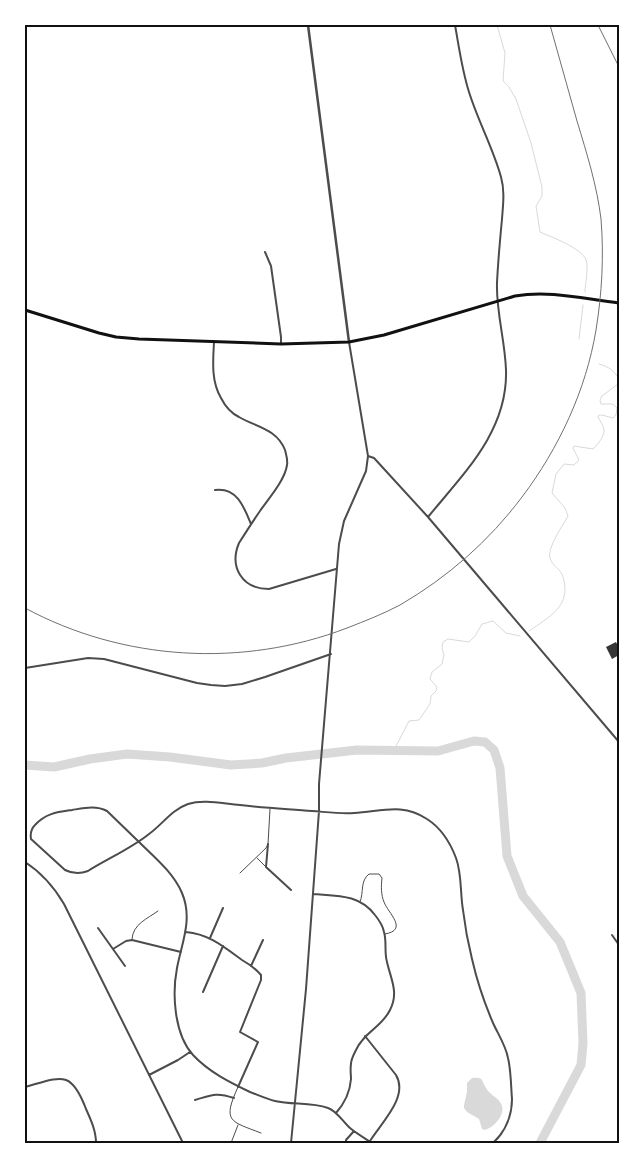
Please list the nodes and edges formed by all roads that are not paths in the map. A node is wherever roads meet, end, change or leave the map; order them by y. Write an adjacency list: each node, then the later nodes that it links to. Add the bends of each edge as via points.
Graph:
1 (308, 25): 8 (street)
2 (455, 25): 4 (street, via 468,90 503,186)
3 (265, 252): 9 (street, via 271,266)
4 (497, 301): 5 (main road, via 538,293); 8 (main road, via 384,335); 12 (street, via 506,369 499,414 478,457)
5 (619, 303)
6 (25, 310): 7 (main road, via 107,336)
7 (214, 342): 9 (main road); 13 (street, via 214,380 223,402 237,416 272,433 287,456 280,481)
8 (349, 342): 9 (main road); 10 (street)
9 (281, 344)
10 (368, 456): 12 (street, via 374,458); 14 (street, via 366,471 344,521)
11 (215, 490): 13 (street, via 226,490 235,495)
12 (428, 517): 17 (street)
13 (251, 524): 14 (street, via 239,543 235,558 241,577 248,583 269,589)
14 (337, 568): 15 (street)
15 (331, 654): 16 (street, via 265,678 225,686 196,683 104,659 88,658); 19 (street)
16 (25, 668)
17 (619, 742)
18 (270, 808): 19 (street); 20 (street, via 190,803 175,810); 21 (lane)
19 (319, 811): 27 (street); 63 (street, via 409,811 438,828 450,846 458,865 466,933 478,982 508,1058 512,1099 510,1114 502,1133)
20 (138, 841): 20 (street, via 107,811 98,807 48,815 30,832 34,843 72,873 88,871); 32 (street, via 178,885 186,904)
21 (268, 844): 22 (lane); 24 (street)
22 (256, 858): 24 (lane); 25 (lane)
23 (25, 862): 47 (street, via 51,884 60,897)
24 (266, 866): 26 (street)
25 (240, 874)
26 (291, 890)
27 (313, 894): 28 (street); 52 (street)
28 (360, 902): 33 (street, via 374,913); 33 (lane, via 364,878 368,874 379,874 384,902 396,924 394,930)
29 (223, 908): 35 (street)
30 (158, 911): 36 (lane, via 136,926)
31 (98, 928): 40 (street)
32 (186, 932): 35 (street); 41 (street)
33 (384, 934): 45 (street, via 394,996 386,1016)
34 (612, 935): 38 (street)
35 (210, 938): 39 (street)
36 (132, 940): 40 (street); 41 (street)
37 (263, 940): 43 (street)
38 (619, 945)
39 (223, 946): 43 (street); 44 (street)
40 (113, 950): 42 (street)
41 (181, 952): 46 (street, via 176,980 176,1010 181,1036)
42 (125, 966)
43 (251, 966): 48 (street, via 260,973 261,980 240,1032 258,1042)
44 (203, 992)
45 (365, 1036): 53 (street, via 351,1064 351,1082 345,1102); 57 (street, via 398,1078 400,1088 394,1105)
46 (190, 1052): 47 (street); 48 (street, via 213,1073)
47 (149, 1074): 59 (street)
48 (238, 1086): 50 (lane); 52 (street, via 274,1101)
49 (25, 1087): 58 (street, via 55,1078 72,1082 94,1128)
50 (234, 1098): 51 (street, via 215,1094); 54 (lane, via 230,1114)
51 (195, 1100)
52 (295, 1104): 53 (street, via 324,1107); 61 (street)
53 (336, 1113): 55 (street)
54 (238, 1124): 56 (lane); 60 (lane)
55 (354, 1132): 57 (street); 62 (street)
56 (262, 1133)
57 (371, 1142)
58 (96, 1143)
59 (183, 1143)
60 (231, 1143)
61 (291, 1143)
62 (346, 1143)
63 (493, 1143)

